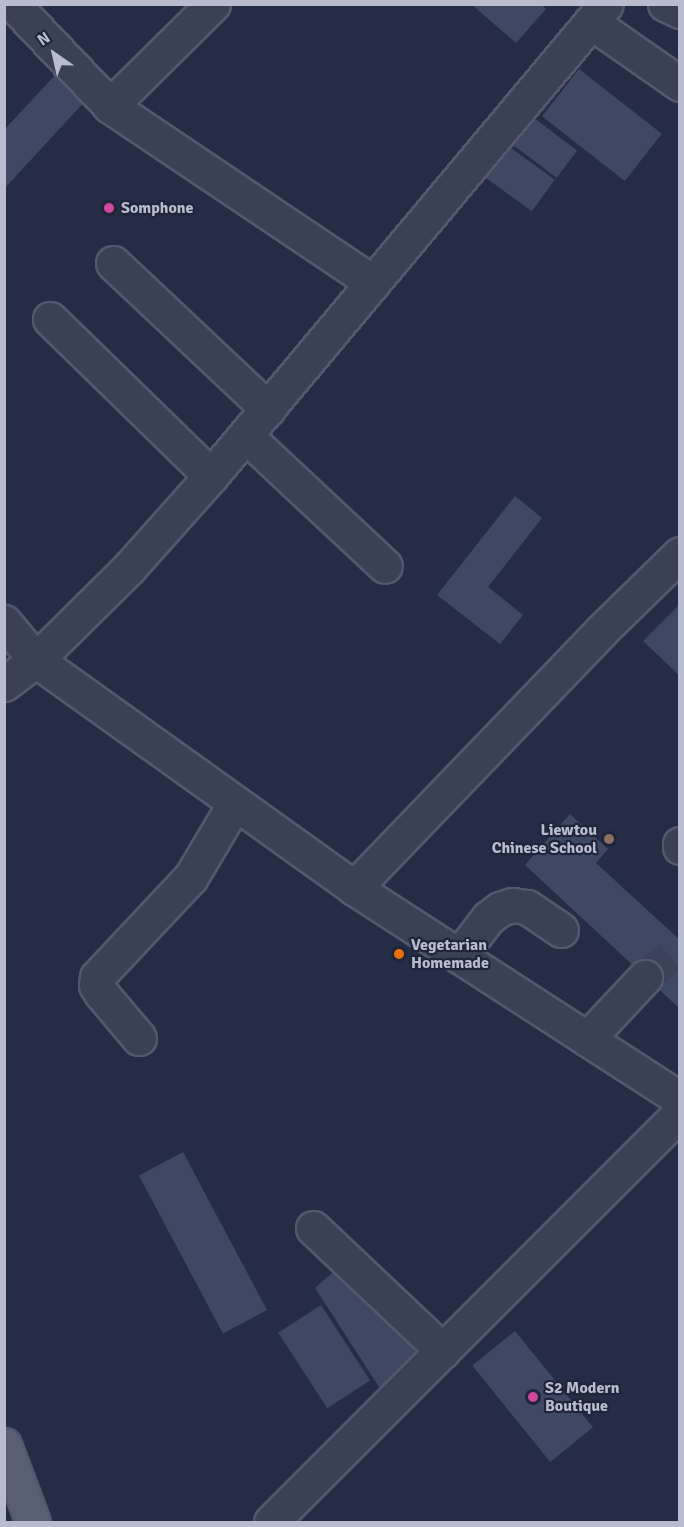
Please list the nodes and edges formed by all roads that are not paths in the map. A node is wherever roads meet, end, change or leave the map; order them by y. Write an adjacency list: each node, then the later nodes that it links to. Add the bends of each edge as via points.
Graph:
1 (13, 4): 7 (street)
2 (213, 4): 7 (street)
3 (665, 4): 4 (street)
4 (680, 11)
5 (598, 13): 6 (street); 9 (street)
6 (680, 84)
7 (110, 106): 9 (street)
8 (113, 263): 11 (street)
9 (373, 283): 11 (street)
10 (50, 319): 13 (street)
11 (268, 409): 12 (street)
12 (246, 436): 13 (street); 15 (street)
13 (211, 476): 17 (street, via 129,568)
14 (680, 554): 20 (street)
15 (385, 566)
16 (4, 622): 17 (street)
17 (36, 660): 18 (street); 19 (street)
18 (4, 684)
19 (235, 803): 20 (street); 24 (street, via 191,877 97,977 96,984 102,993)
20 (354, 888): 22 (street)
21 (561, 930): 22 (street, via 527,907 512,905 488,918)
22 (459, 956): 25 (street)
23 (645, 977): 25 (street)
24 (139, 1038)
25 (587, 1039): 26 (street)
26 (680, 1099)
27 (680, 1113): 29 (street)
28 (313, 1228): 29 (street)
29 (443, 1351): 32 (street)
30 (4, 1445): 31 (main road)
31 (33, 1522)
32 (271, 1522)

